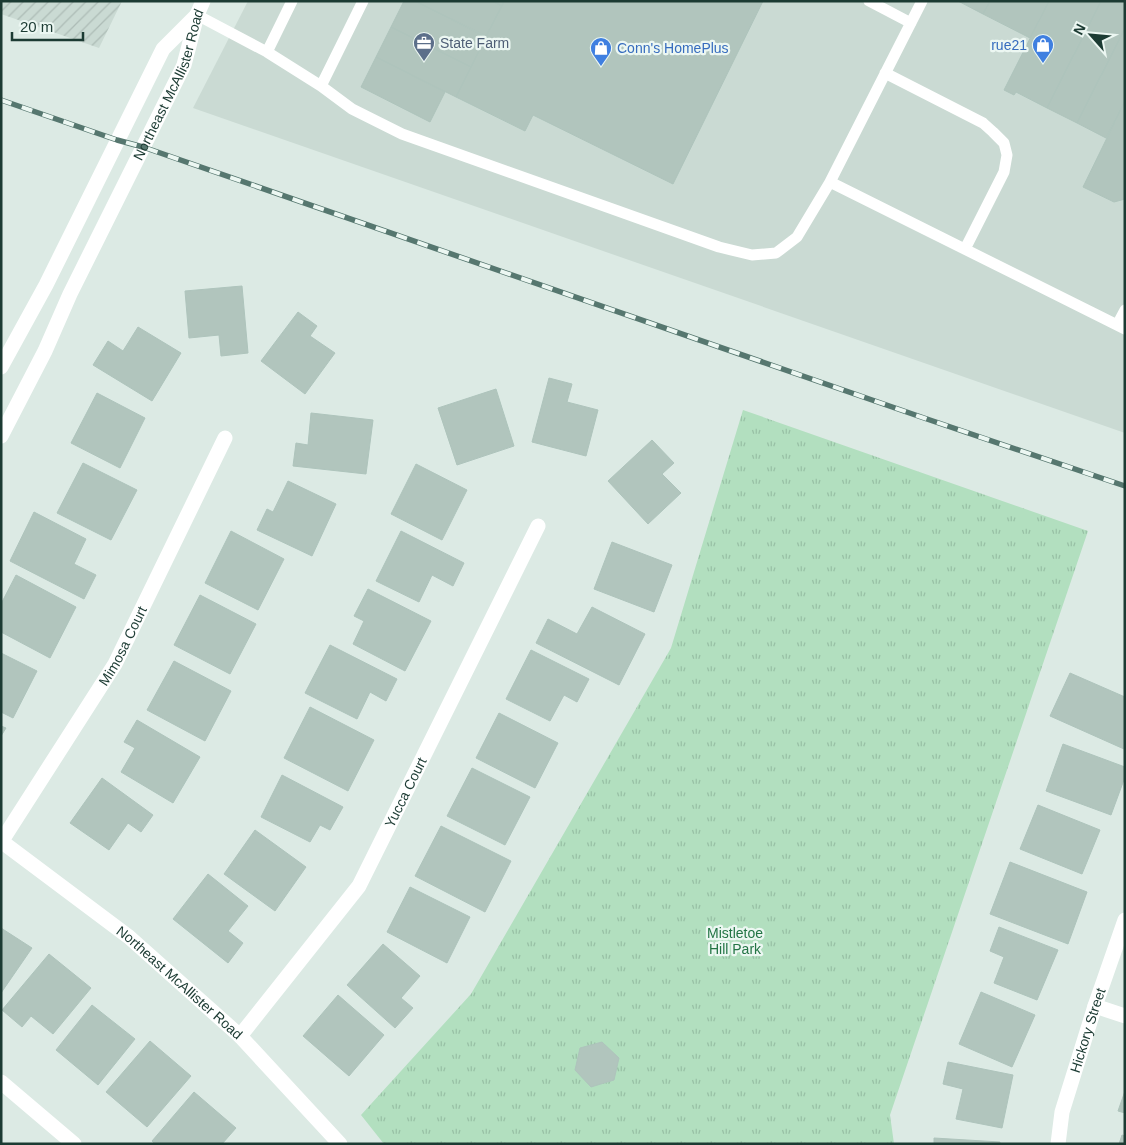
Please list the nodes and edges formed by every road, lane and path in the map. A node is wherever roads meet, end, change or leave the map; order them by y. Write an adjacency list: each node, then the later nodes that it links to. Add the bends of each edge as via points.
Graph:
1 (292, 1): 7 (lane)
2 (363, 1): 9 (lane)
3 (869, 1): 6 (lane)
4 (922, 1): 6 (lane)
5 (200, 8): 7 (lane); 14 (street, Northeast McAllister Road, via 163,49 46,285); 15 (street, Northeast McAllister Road, via 184,65)
6 (911, 23): 8 (lane)
7 (267, 52): 9 (lane)
8 (886, 72): 10 (lane); 11 (lane, via 983,123 1004,143 1007,155 1004,172)
9 (321, 86): 10 (lane, via 352,109 402,134 719,247 752,254 776,253 797,237)
10 (830, 182): 11 (lane)
11 (965, 249): 13 (lane)
12 (1125, 310): 13 (lane)
13 (1121, 327)
14 (1, 367)
15 (1, 436)
16 (224, 438): 18 (street, Mimosa Court, via 114,664)
17 (538, 526): 22 (street, Yucca Court, via 359,886)
18 (1, 841): 22 (street, Northeast McAllister Road, via 129,936)
19 (1125, 920): 20 (street, Hickory Street)
20 (1095, 1006): 21 (street); 26 (street, Hickory Street, via 1062,1112)
21 (1125, 1016)
22 (240, 1036): 25 (street, Northeast McAllister Road)
23 (1, 1082): 24 (street)
24 (74, 1144)
25 (340, 1144)
26 (1058, 1144)

